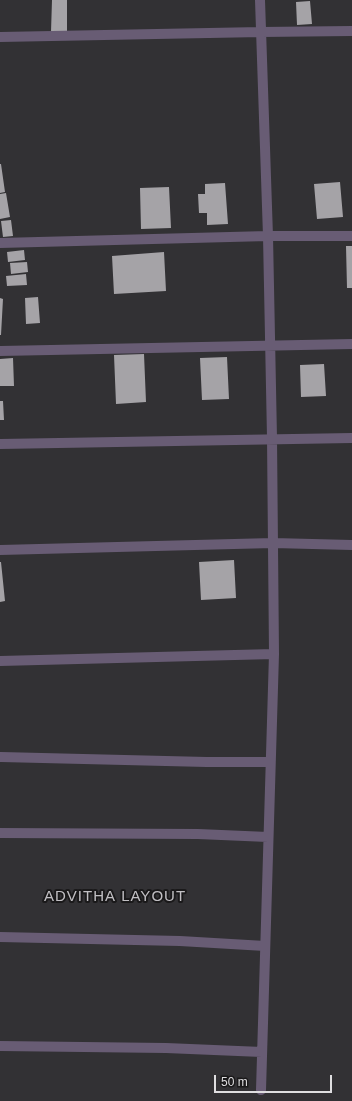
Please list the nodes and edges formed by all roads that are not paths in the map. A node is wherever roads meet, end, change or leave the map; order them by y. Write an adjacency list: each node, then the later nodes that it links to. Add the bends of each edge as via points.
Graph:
1 (260, 0): 2 (street)
2 (261, 32): 3 (street); 4 (street); 5 (street)
3 (352, 32)
4 (0, 37)
5 (268, 236): 6 (street); 7 (street); 9 (street)
6 (352, 236)
7 (0, 243)
8 (352, 344): 9 (street)
9 (270, 346): 10 (street); 11 (street)
10 (0, 351)
11 (272, 438): 12 (street); 13 (street); 14 (street)
12 (352, 438)
13 (0, 444)
14 (273, 543): 15 (street); 16 (street); 17 (street)
15 (352, 545)
16 (0, 550)
17 (274, 654): 18 (street); 20 (street)
18 (0, 661)
19 (1, 757): 20 (street)
20 (270, 762): 22 (street)
21 (0, 833): 22 (street)
22 (268, 837): 24 (street)
23 (0, 937): 24 (street, via 180,941)
24 (265, 946): 26 (street)
25 (0, 1046): 26 (street)
26 (262, 1052): 27 (street)
27 (261, 1090)

